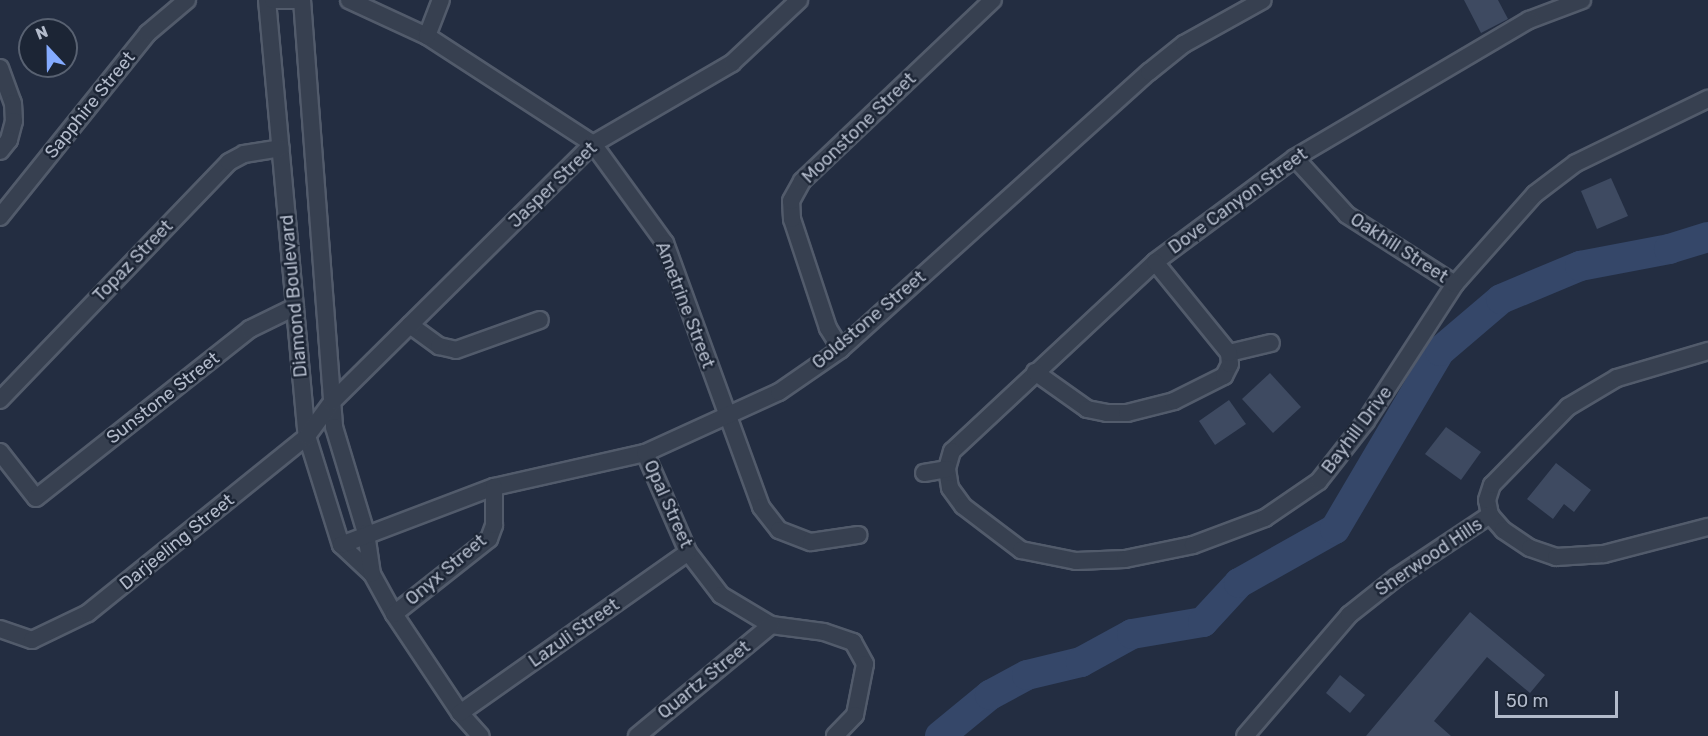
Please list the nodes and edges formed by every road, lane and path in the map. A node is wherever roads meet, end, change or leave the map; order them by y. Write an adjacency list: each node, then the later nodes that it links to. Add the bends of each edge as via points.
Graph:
1 (187, 0): 19 (street, Sapphire Street, via 148,33)
2 (267, 0): 16 (street, Diamond Boulevard)
3 (273, 0): 4 (street)
4 (296, 0)
5 (302, 0): 31 (street, Diamond Boulevard)
6 (349, 0): 12 (street, Ametrine Street)
7 (441, 0): 12 (street)
8 (799, 0): 15 (street, Jasper Street, via 732,63)
9 (993, 0): 26 (street, Moonstone Street, via 802,181 791,201 792,219 806,263 828,328)
10 (1263, 0): 26 (street, Goldstone Street, via 1184,44 1149,72)
11 (1582, 0): 18 (street, Dove Canyon Street, via 1529,20)
12 (427, 36): 15 (street, Ametrine Street)
13 (0, 68): 17 (street, via 13,103 14,121 9,140)
14 (1708, 99): 21 (street, Bayhill Drive, via 1576,163 1535,194)
15 (593, 144): 24 (street, Jasper Street); 32 (street, Ametrine Street, via 664,243)
16 (281, 148): 22 (street, Diamond Boulevard); 30 (street, Topaz Street, via 244,154 229,162)
17 (0, 151)
18 (1295, 158): 20 (street, Dove Canyon Street); 21 (street, Oakhill Street, via 1347,215)
19 (0, 217)
20 (1155, 262): 28 (street); 29 (street, Dove Canyon Street)
21 (1455, 284): 36 (street, Bayhill Drive, via 1366,421 1319,481 1291,503 1229,534 1125,559 1045,558 1001,538 963,506 950,488)
22 (295, 307): 33 (street, Diamond Boulevard); 34 (street, Sunstone Street, via 250,329 36,498)
23 (540, 320): 24 (street, via 456,350 439,346)
24 (410, 325): 31 (street, Jasper Street)
25 (1271, 343): 28 (street)
26 (841, 349): 32 (street, Goldstone Street, via 779,392)
27 (1708, 351): 39 (street, Sherwood Hills, via 1617,378 1568,407 1492,485 1487,500)
28 (1229, 353): 29 (street, via 1230,364 1212,385 1174,401 1127,413 1087,409)
29 (1035, 372): 36 (street, Dove Canyon Street, via 968,432 952,451)
30 (0, 400)
31 (332, 402): 33 (street, Darjeeling Street); 41 (street, Diamond Boulevard, via 334,427)
32 (725, 413): 35 (street, Goldstone Street); 42 (street, Ametrine Street, via 761,507 779,530 811,542)
33 (307, 436): 43 (street, Diamond Boulevard); 48 (street, Darjeeling Street, via 88,613 32,640)
34 (0, 452)
35 (645, 453): 38 (street, Goldstone Street); 44 (street, Opal Street)
36 (947, 469): 37 (street)
37 (924, 473)
38 (494, 487): 41 (street, Goldstone Street); 46 (street, Onyx Street, via 494,525 489,538)
39 (1490, 515): 40 (street, via 1503,530 1530,548 1556,557 1604,554); 53 (street, Sherwood Hills, via 1397,577 1349,615)
40 (1708, 527)
41 (366, 533): 43 (street, Goldstone Street); 45 (street, Diamond Boulevard)
42 (858, 535)
43 (341, 545): 45 (street, Diamond Boulevard)
44 (688, 552): 47 (street, Opal Street, via 721,595); 49 (street, Lazuli Street)
45 (372, 573): 46 (street, Diamond Boulevard)
46 (394, 614): 49 (street, Diamond Boulevard)
47 (771, 625): 51 (street, Quartz Street); 52 (street, via 824,633 852,642 865,664 855,715)
48 (0, 629)
49 (460, 713): 50 (street, Diamond Boulevard)
50 (481, 736)
51 (636, 736)
52 (835, 736)
53 (1245, 736)

